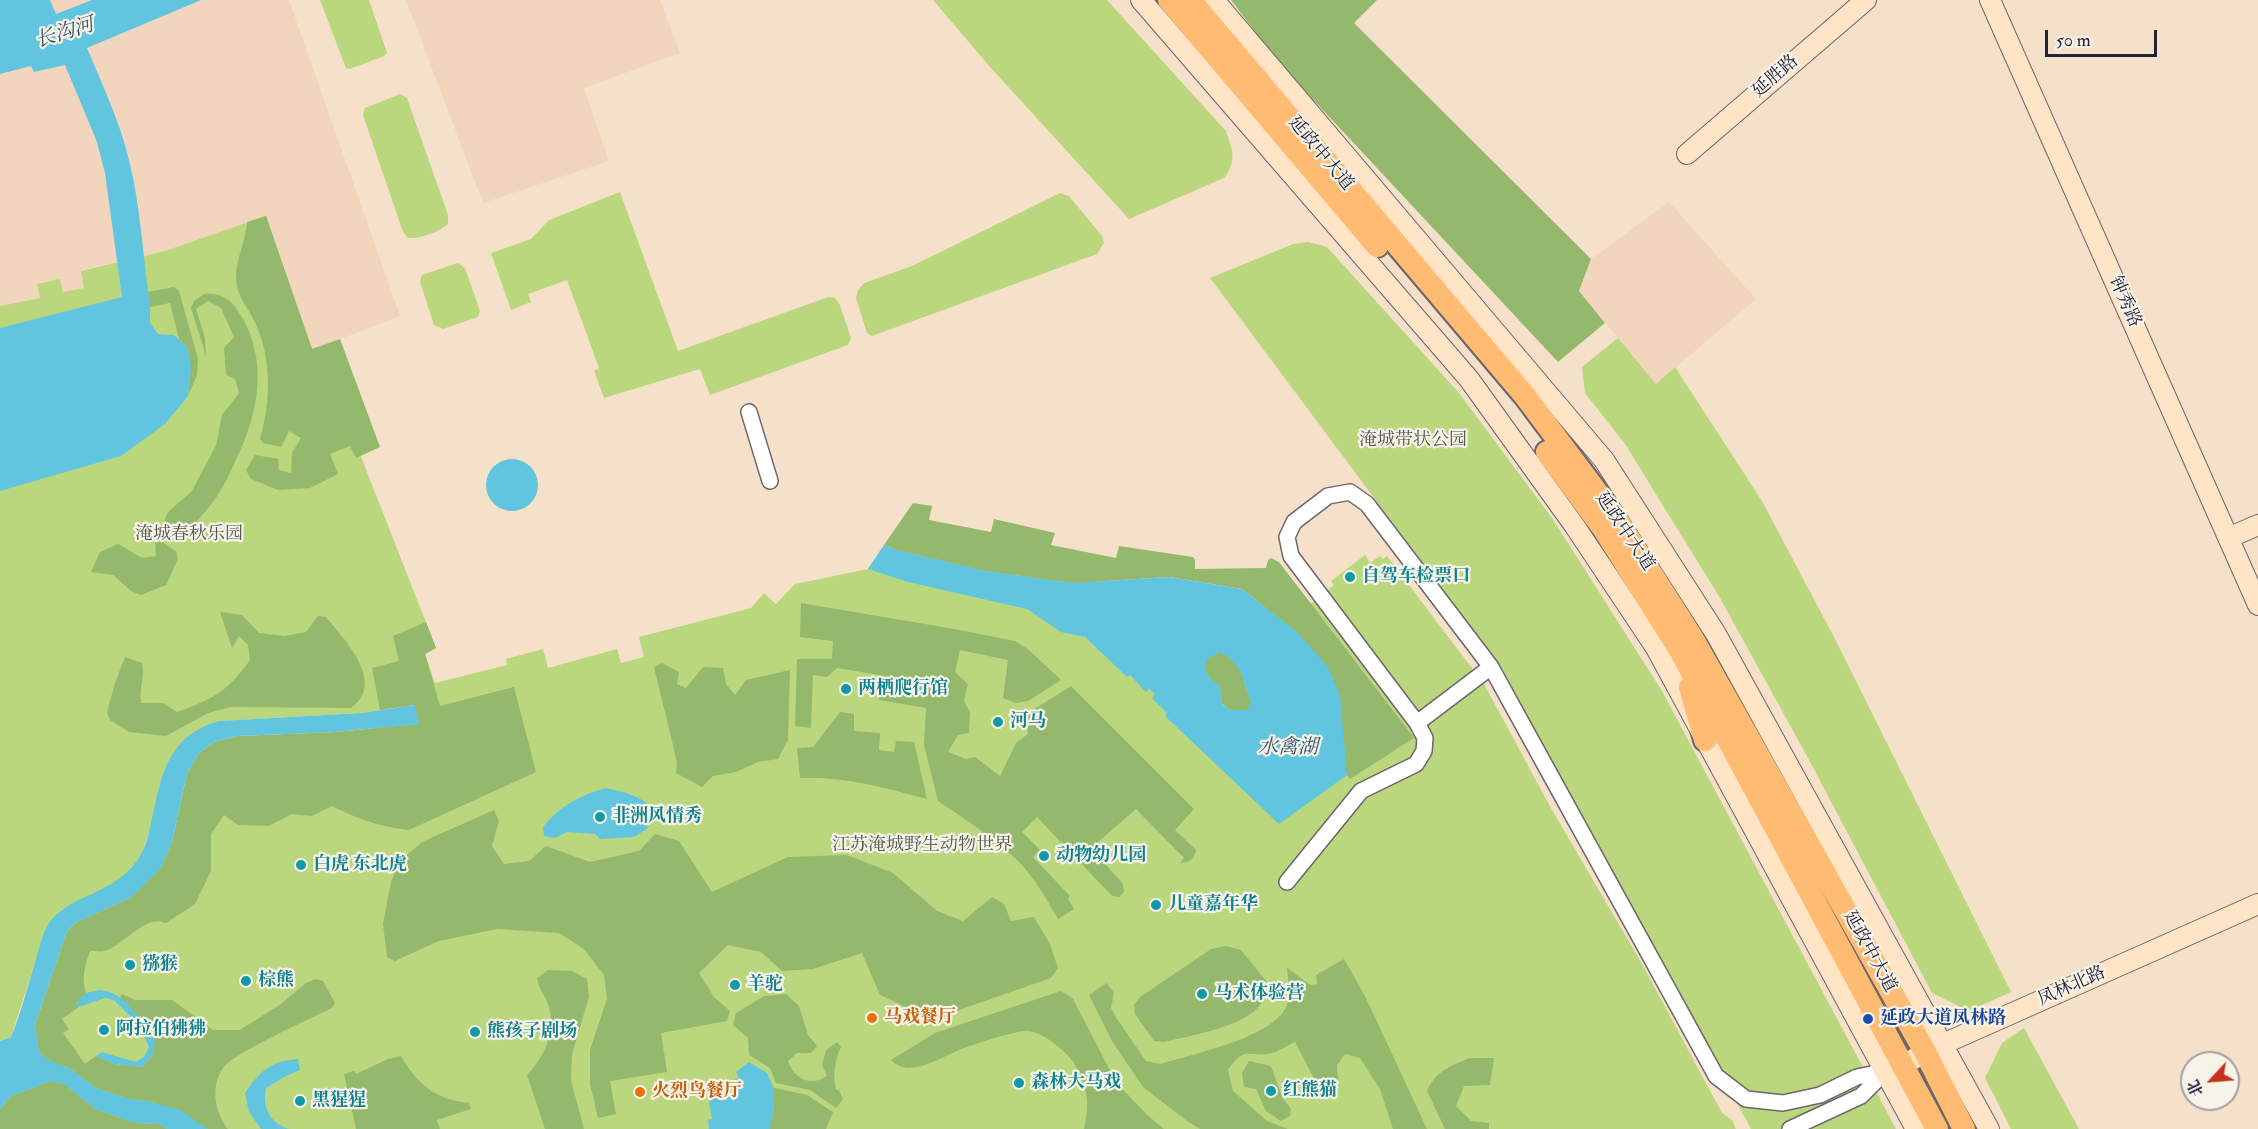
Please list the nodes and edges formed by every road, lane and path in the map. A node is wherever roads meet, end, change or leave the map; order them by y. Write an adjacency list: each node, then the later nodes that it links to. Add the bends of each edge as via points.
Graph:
1 (1141, 0): 16 (street, via 1468,379 1574,525 1649,639)
2 (1168, 0): 13 (main road, 延政中大道, via 1516,408 1603,528)
3 (1190, 0): 19 (main road, 延政中大道, via 1525,396 1614,515 1694,639)
4 (1214, 0): 19 (street, via 1604,460 1716,634)
5 (1866, 0): 7 (street, 延胜路)
6 (1990, 0): 11 (street, 钟秀路)
7 (1687, 154)
8 (749, 412): 9 (street)
9 (770, 481)
10 (2258, 525): 11 (street)
11 (2228, 538): 12 (street, 钟秀路)
12 (2258, 604)
13 (1677, 645): 16 (main road); 20 (main road, 延政中大道)
14 (1491, 667): 15 (street); 15 (street, via 1367,504 1350,492 1328,496 1294,522 1287,537 1291,556); 20 (street, via 1716,1076 1746,1099 1783,1104 1820,1095 1857,1077)
15 (1417, 723): 17 (street, via 1425,738 1424,751 1416,764 1361,791)
16 (1705, 740): 20 (street)
17 (1287, 882)
18 (2258, 904): 19 (street, 凤林北路)
19 (1934, 1048): 20 (street, 凤林北路); 24 (main road, 延政中大道); 25 (street)
20 (1895, 1068): 21 (street, via 1861,1096); 22 (street); 23 (main road, 延政中大道)
21 (1790, 1129)
22 (1916, 1129)
23 (1937, 1129)
24 (1964, 1129)
25 (1989, 1129)

